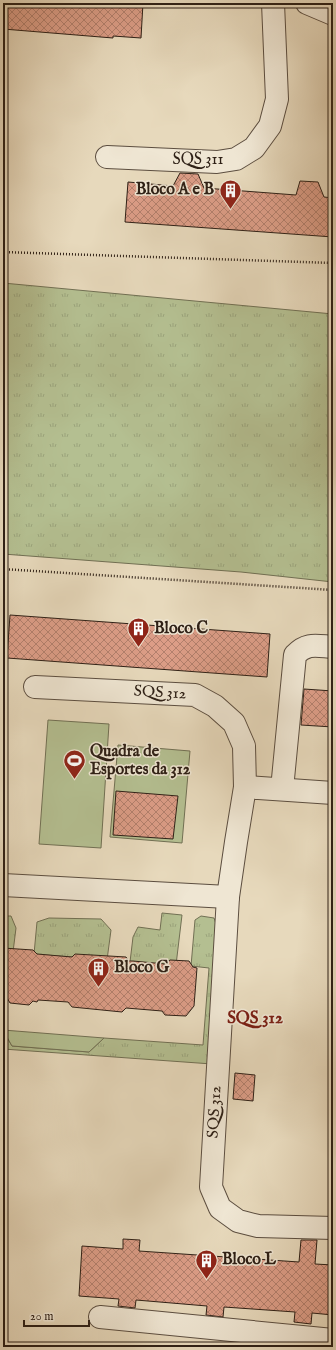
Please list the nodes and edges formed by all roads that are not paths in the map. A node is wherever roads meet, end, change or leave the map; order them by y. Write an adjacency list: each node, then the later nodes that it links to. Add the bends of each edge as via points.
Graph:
1 (273, 3): 4 (street, SQS 311, via 277,99 270,126 254,148 236,159 217,162)
2 (307, 3): 3 (street)
3 (333, 14)
4 (107, 157)
5 (333, 648): 8 (street, via 308,646 295,655)
6 (35, 687): 7 (street, SQS 312, via 195,695 215,706 234,723 244,746)
7 (245, 787): 8 (street); 11 (street, SQS 312)
8 (282, 789): 9 (street)
9 (333, 793)
10 (3, 885): 11 (street)
11 (228, 898): 12 (street, SQS 312, via 211,1187 220,1208 238,1221 258,1226)
12 (333, 1228)
13 (100, 1317): 14 (street)
14 (333, 1340)

